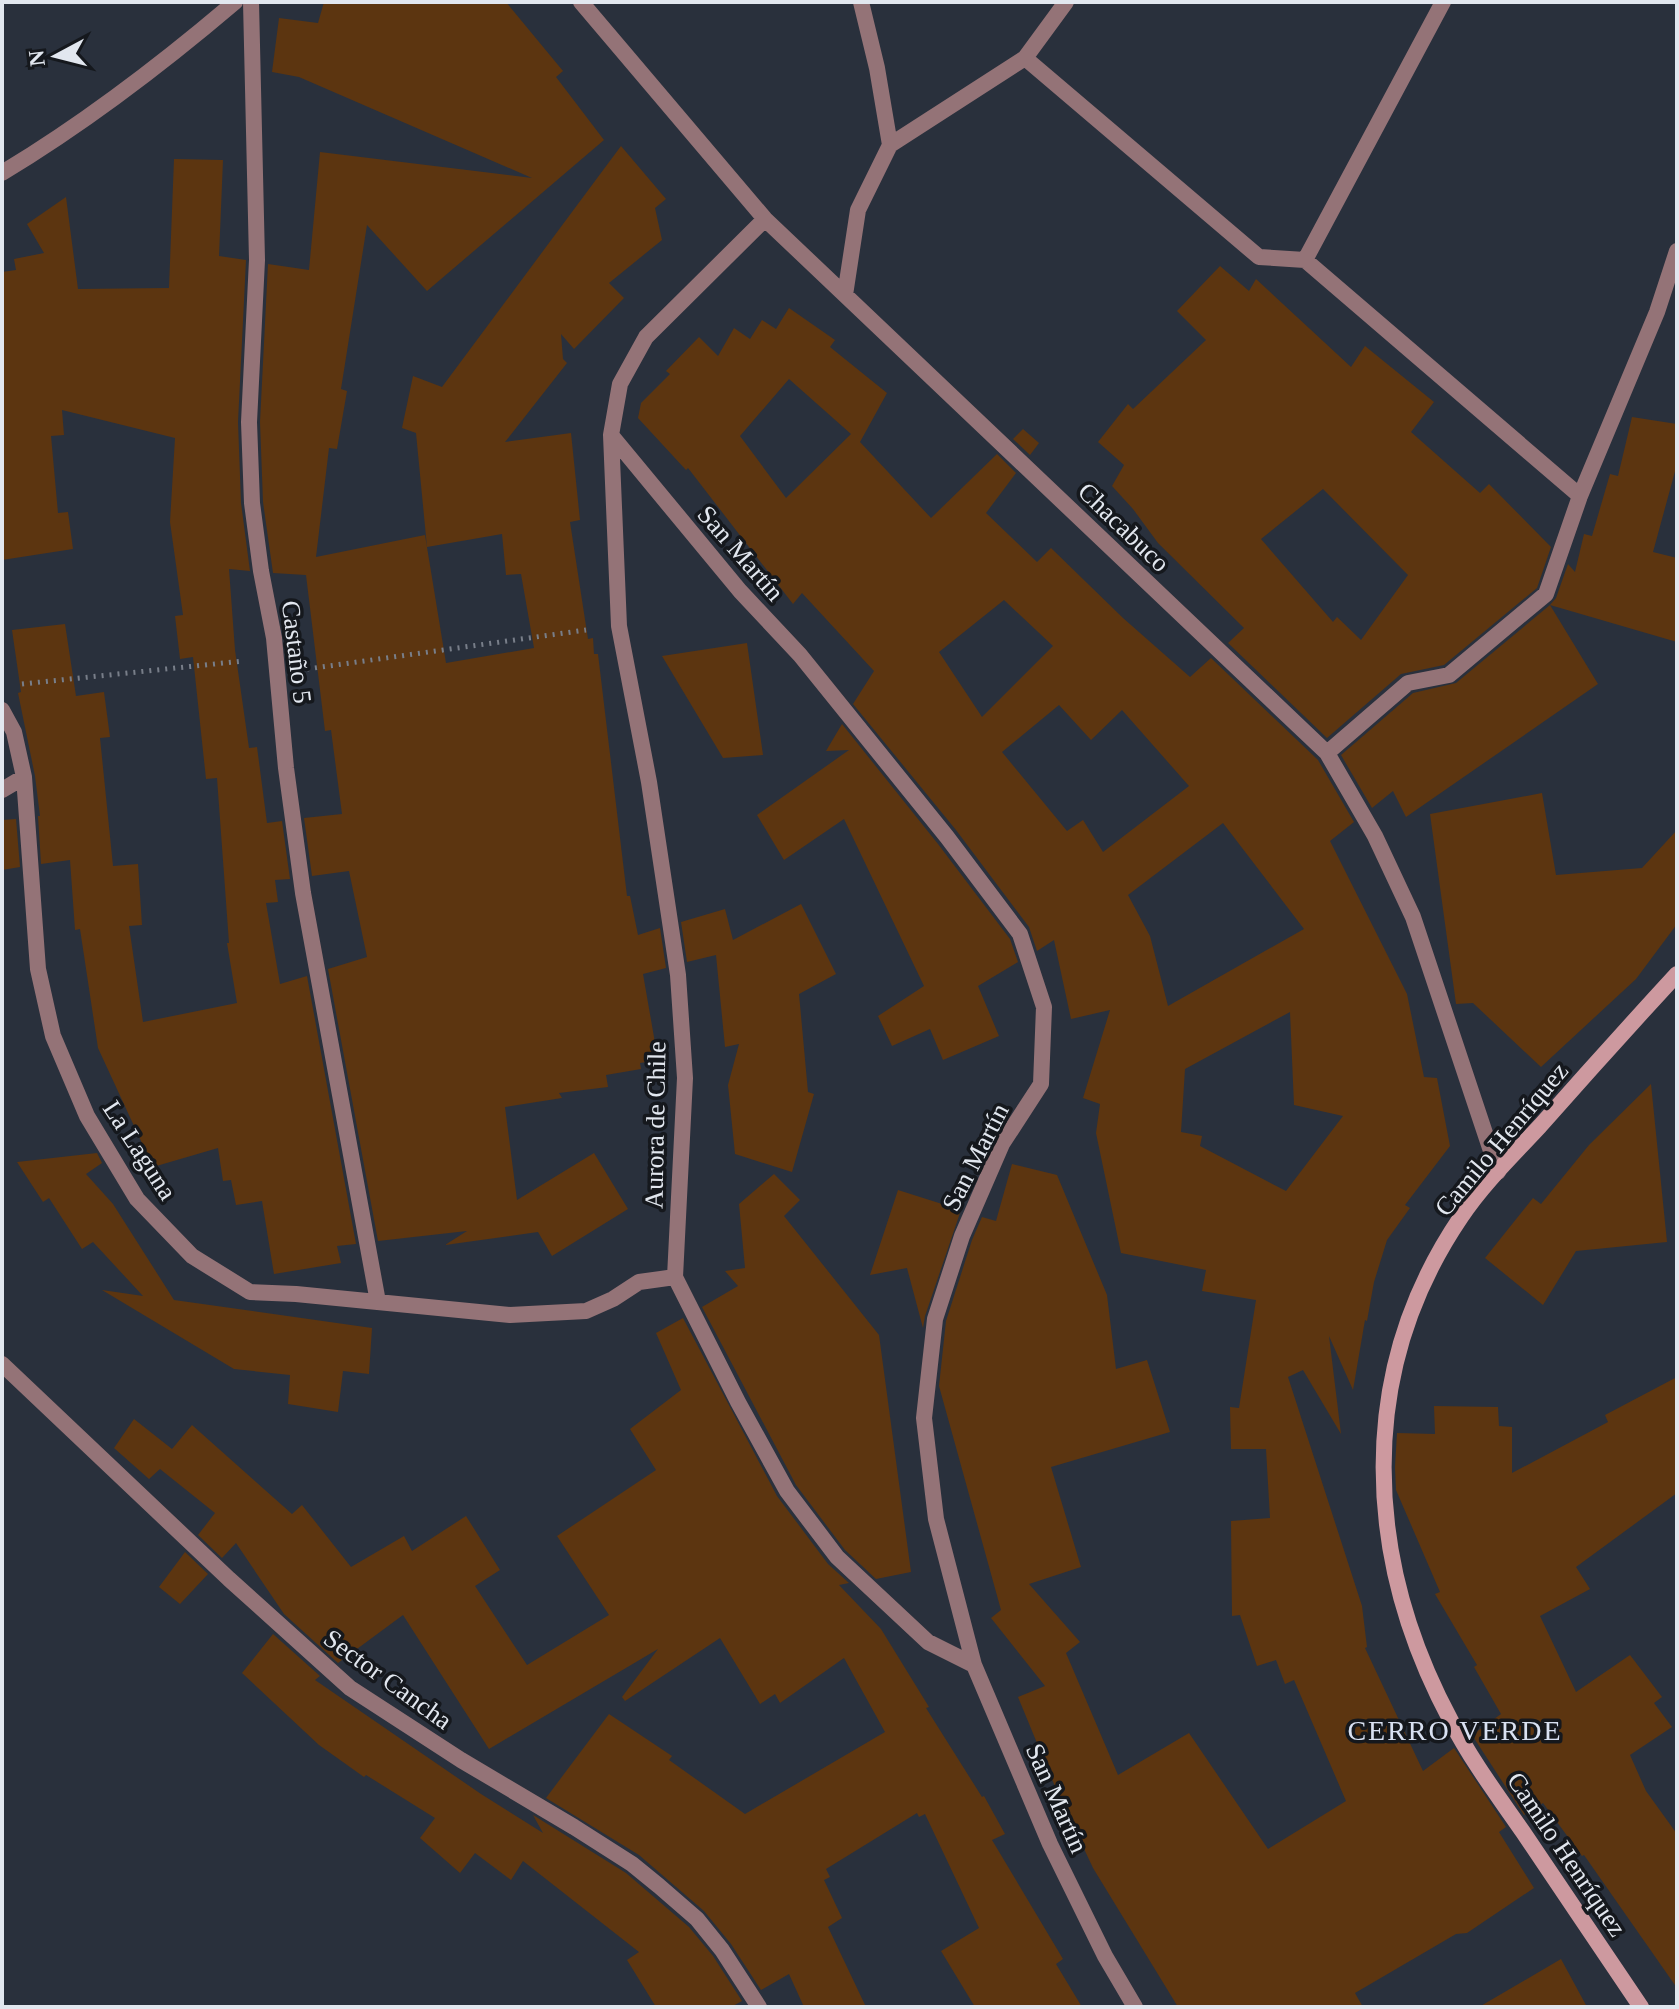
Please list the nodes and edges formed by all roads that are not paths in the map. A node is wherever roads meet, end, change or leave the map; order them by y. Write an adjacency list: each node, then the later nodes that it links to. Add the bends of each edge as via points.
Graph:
1 (235, 2): 9 (street, via 157,68)
2 (251, 2): 23 (street, Castaño 5, via 257,260 249,422 252,489 303,893)
3 (581, 2): 10 (street, Chacabuco)
4 (861, 2): 8 (street)
5 (1066, 2): 7 (street)
6 (1443, 2): 12 (street)
7 (1025, 58): 8 (street); 12 (street, via 1259,257)
8 (890, 145): 13 (street, via 858,210)
9 (2, 173)
10 (765, 219): 13 (street, Chacabuco); 14 (street, Aurora de Chile, via 646,337 620,384)
11 (1677, 251): 15 (street)
12 (1305, 260): 15 (street)
13 (845, 295): 17 (street, Chacabuco)
14 (611, 435): 22 (street, Aurora de Chile, via 619,626 678,975 685,1078); 25 (street, San Martín, via 947,837 1020,934 1044,1007 1041,1084 1002,1144 962,1236 935,1319 924,1418 936,1519)
15 (1580, 496): 17 (street, via 1546,594 1449,675 1408,683)
16 (2, 710): 18 (street, La Laguna, via 14,732)
17 (1327, 753): 21 (street, Chacabuco, via 1413,917)
18 (24, 777): 19 (street); 23 (street, La Laguna, via 38,969 53,1036 87,1116 137,1199 192,1256 250,1292)
19 (2, 790)
20 (1677, 974): 21 (street, Camilo Henríquez)
21 (1498, 1172): 28 (street, Camilo Henríquez, via 1461,1217 1437,1258 1399,1352 1388,1403 1384,1514 1412,1636 1451,1722)
22 (675, 1277): 23 (street, La Laguna, via 639,1282 586,1311 561,1314 510,1315); 25 (street, Aurora de Chile, via 787,1491 837,1557 928,1642)
23 (378, 1302)
24 (2, 1364): 26 (street, Sector Cancha, via 350,1688 586,1834 659,1886 697,1919)
25 (974, 1665): 27 (street, San Martín, via 1050,1844)
26 (759, 2007)
27 (1135, 2007)
28 (1641, 2007)

